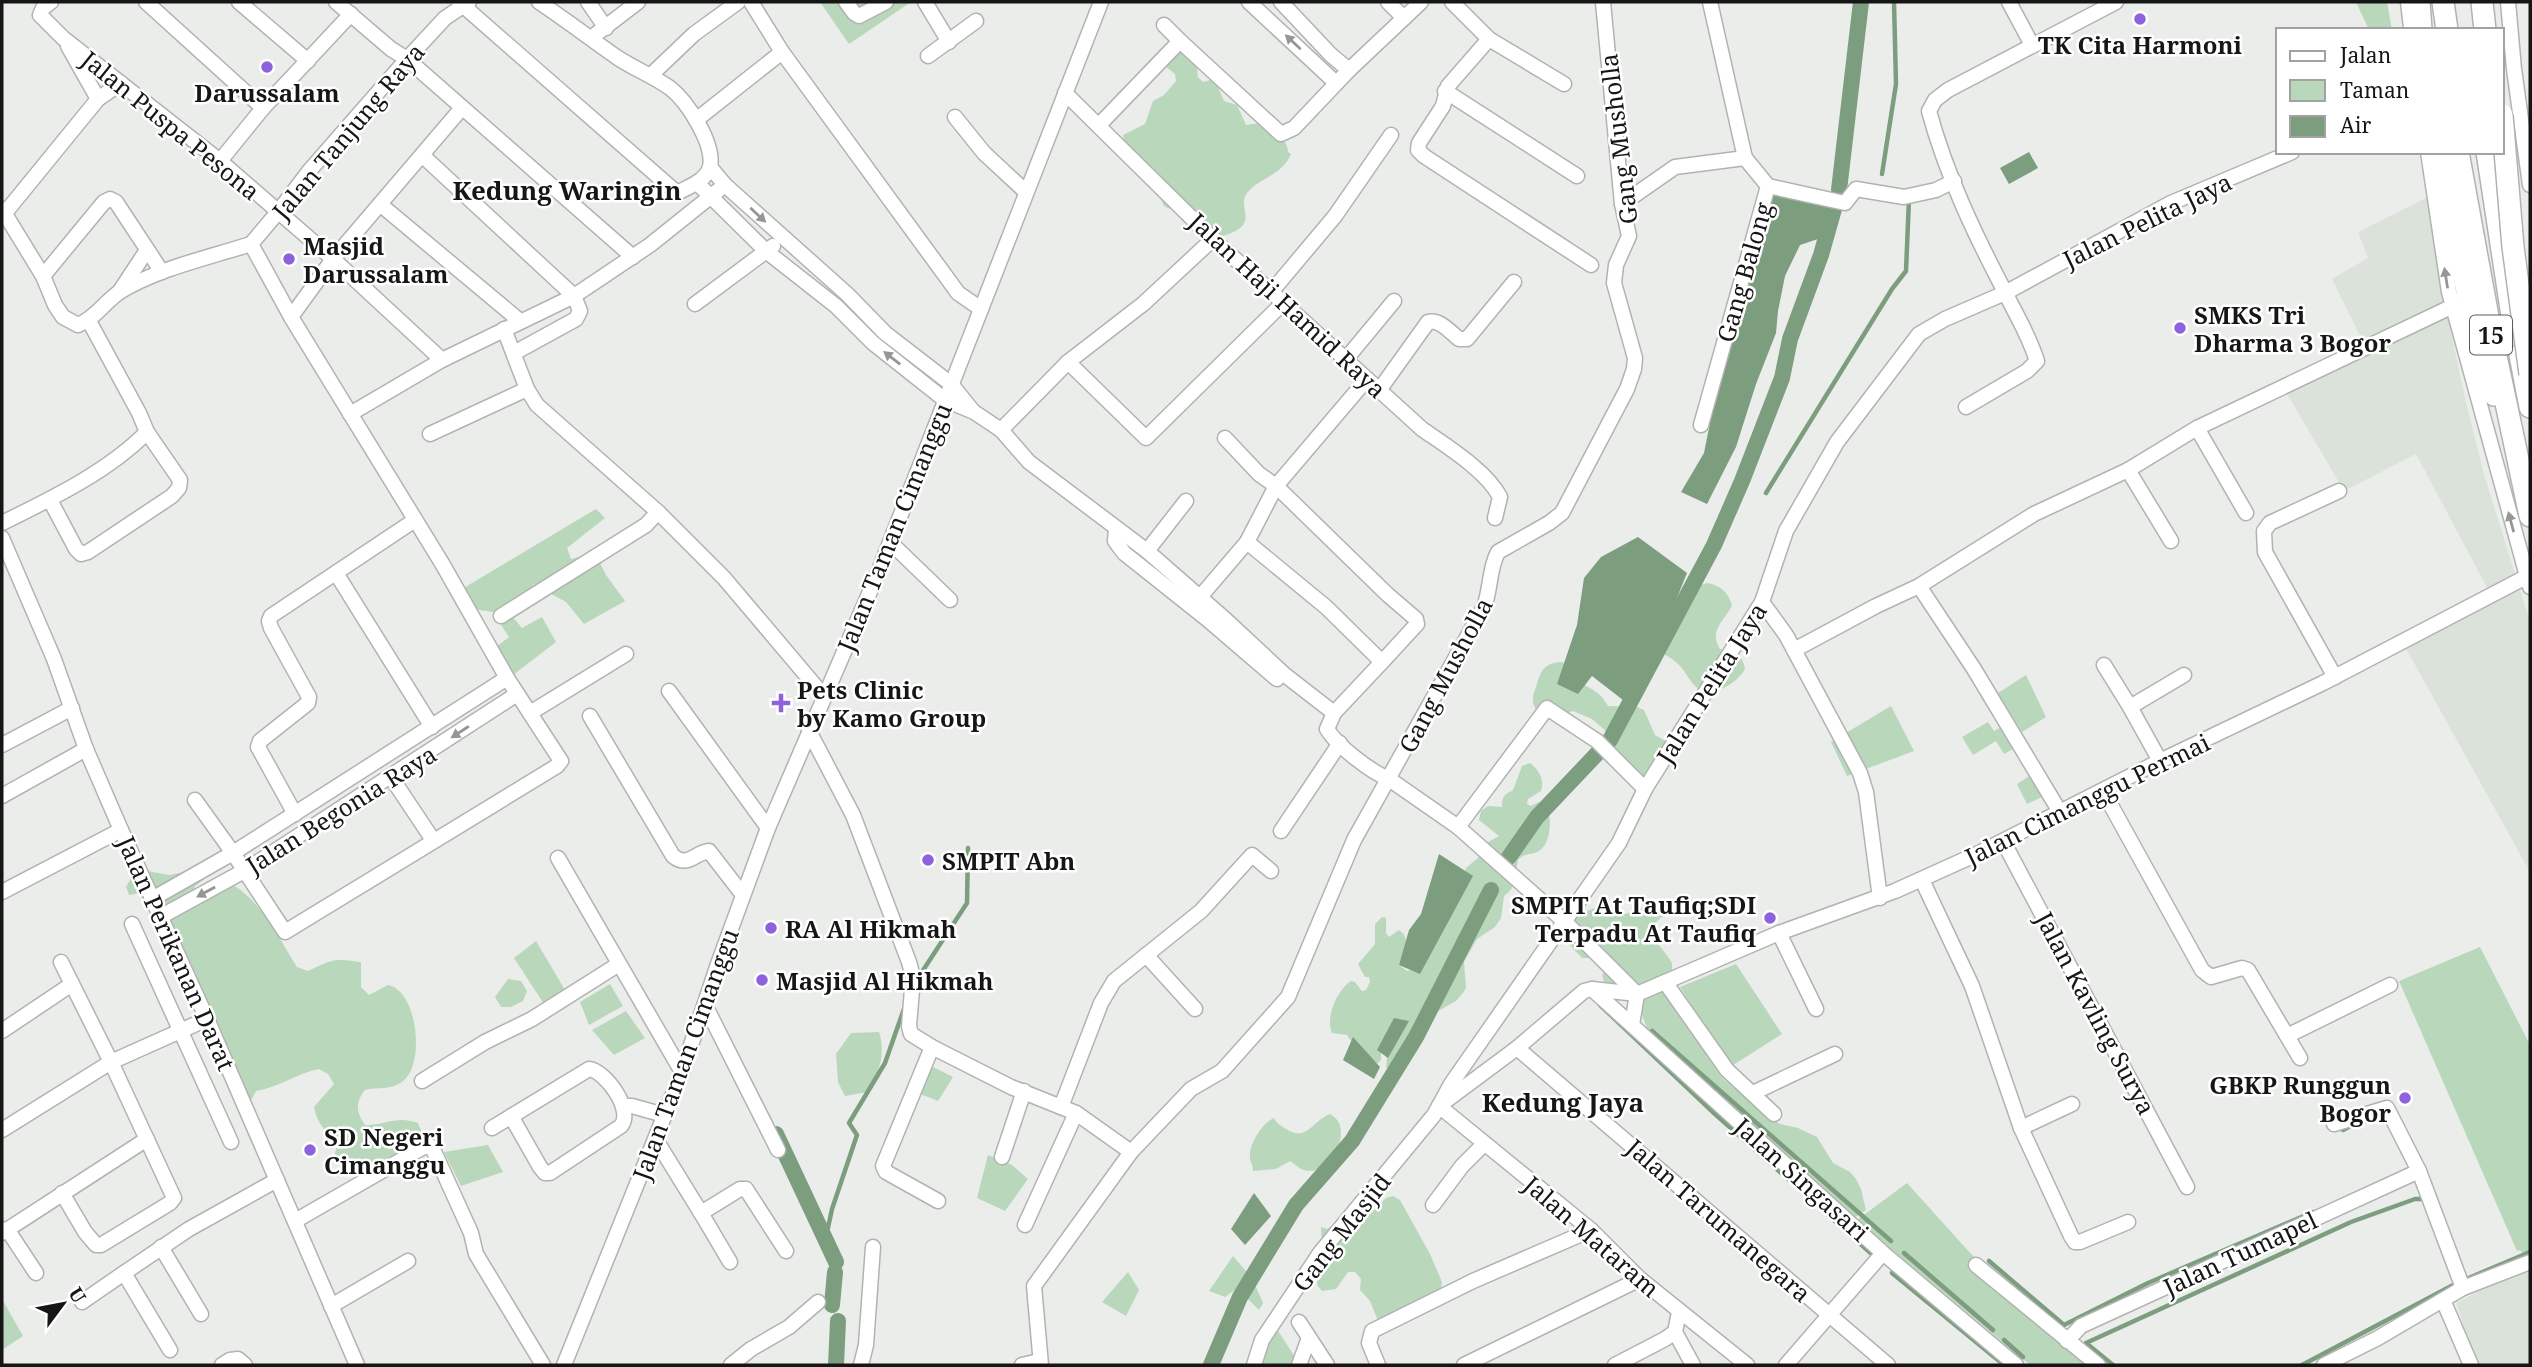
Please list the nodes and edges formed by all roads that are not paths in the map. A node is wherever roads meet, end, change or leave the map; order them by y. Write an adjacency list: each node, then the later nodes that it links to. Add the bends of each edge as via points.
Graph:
1 (51, 2): 42 (street, Jalan Puspa Pesona, via 40,15)
2 (146, 2): 60 (street)
3 (239, 2): 51 (street)
4 (336, 2): 31 (street)
5 (539, 2): 43 (street)
6 (588, 2): 35 (street)
7 (638, 2): 35 (street)
8 (738, 2): 53 (street, via 694,34)
9 (751, 2): 48 (street)
10 (846, 2): 11 (street, via 859,16)
11 (886, 2)
12 (925, 2): 46 (street)
13 (1249, 2): 55 (street, one-way to 13)
14 (1282, 2): 52 (street)
15 (1388, 2): 32 (street)
16 (1421, 2): 32 (street)
17 (1452, 2): 44 (street)
18 (1602, 2): 87 (street, Gang Musholla)
19 (1710, 2): 75 (street, Gang Balong)
20 (2009, 2): 47 (street)
21 (2115, 2): 47 (street)
22 (2408, 2): 36 (street)
23 (2419, 2): 37 (highway)
24 (2441, 2): 38 (highway)
25 (2469, 2): 39 (highway)
26 (2482, 2): 40 (highway)
27 (2493, 2): 41 (highway)
28 (2508, 2): 82 (street)
29 (461, 3): 50 (street, Jalan Tanjung Raya); 85 (street)
30 (1094, 7): 58 (street, Jalan Taman Cimanggu)
31 (351, 15): 50 (street); 51 (street)
32 (1404, 18): 52 (street)
33 (976, 21): 46 (street)
34 (1164, 25): 45 (street)
35 (606, 27): 43 (street)
36 (2412, 28)
37 (2421, 28)
38 (2444, 28)
39 (2471, 28)
40 (2485, 28)
41 (2495, 28)
42 (63, 38): 54 (street, Jalan Puspa Pesona); 59 (street, Jalan Puspa Pesona)
43 (591, 38): 53 (street)
44 (1489, 39): 56 (street); 57 (street)
45 (1180, 41): 55 (street, via 1280,134 1294,128); 64 (street)
46 (949, 42): 49 (street)
47 (2032, 45): 79 (street, via 1935,100 1930,111)
48 (782, 52): 63 (street); 113 (street, via 958,293)
49 (928, 56)
50 (407, 59): 61 (street); 91 (street, Jalan Tanjung Raya)
51 (308, 61): 60 (street)
52 (1349, 71): 55 (street)
53 (651, 75): 63 (street, via 672,90)
54 (121, 83): 59 (street); 76 (street, Jalan Puspa Pesona)
55 (1336, 83)
56 (1564, 84)
57 (1445, 91): 78 (street); 99 (street, via 1440,110 1419,143 1421,154)
58 (1065, 93): 64 (street, Jalan Haji Hamid Raya); 84 (street, Jalan Taman Cimanggu)
59 (98, 99): 89 (street)
60 (263, 108): 76 (street)
61 (461, 109): 74 (street); 97 (street)
62 (955, 117): 84 (street, via 984,153)
63 (696, 120): 77 (street)
64 (1099, 125): 93 (street, Jalan Haji Hamid Raya)
65 (1391, 135): 103 (street, via 1335,216)
66 (2504, 137): 123 (highway, bridge)
67 (2287, 154): 105 (street, Jalan Pelita Jaya, via 2171,203)
68 (2428, 154): 112 (street, one-way to 68)
69 (2440, 154): 140 (highway, via 2480,359)
70 (2458, 154): 140 (highway, 15, via 2490,328)
71 (2463, 154): 140 (highway)
72 (2487, 154): 130 (highway, 15)
73 (2501, 154): 117 (highway)
74 (423, 156): 88 (street); 107 (street)
75 (1745, 158): 83 (street, Gang Balong); 87 (street, via 1675,167)
76 (220, 161): 91 (street, Jalan Puspa Pesona)
77 (710, 167): 80 (street); 81 (street)
78 (1577, 176)
79 (1954, 181): 83 (street, via 1904,197 1856,189 1845,203); 105 (street)
80 (697, 183): 85 (street); 86 (street)
81 (725, 185): 86 (street); 92 (street, one-way to 92)
82 (2530, 185)
83 (1768, 186): 133 (street, Gang Balong)
84 (1026, 192): 113 (street, Jalan Taman Cimanggu)
85 (677, 193): 90 (street)
86 (710, 198): 90 (street); 96 (street)
87 (1622, 204): 186 (street, Gang Musholla, via 1629,236 1616,265 1614,283 1635,358 1627,389 1562,513 1497,552 1484,607)
88 (381, 205): 98 (street); 116 (street)
89 (3, 211): 101 (street)
90 (692, 211): 97 (street)
91 (278, 212): 94 (street, Jalan Tanjung Raya); 98 (street, Jalan Puspa Pesona)
92 (783, 239): 96 (street); 106 (street)
93 (1213, 239): 103 (street, Jalan Haji Hamid Raya); 122 (street, via 1143,304)
94 (251, 244): 100 (street); 114 (street)
95 (147, 250): 100 (street); 101 (street, via 110,199); 104 (street)
96 (766, 251): 110 (street); 111 (street)
97 (633, 257): 107 (street)
98 (333, 259): 114 (street); 121 (street, Jalan Puspa Pesona)
99 (1591, 265)
100 (162, 272): 104 (street)
101 (43, 276): 115 (street, via 63,317 78,325)
102 (1514, 282): 127 (street, via 1465,340 1433,320 1428,322)
103 (1272, 291): 109 (street, Jalan Haji Hamid Raya)
104 (119, 292): 115 (street)
105 (2005, 293): 129 (street, via 2028,332 2037,361); 162 (street, Jalan Pelita Jaya, via 1919,334 1837,442 1786,531)
106 (846, 294): 111 (street); 125 (street, via 885,333)
107 (574, 296): 116 (street); 119 (street, via 578,317)
108 (1394, 301): 120 (street)
109 (1284, 302): 120 (street, Jalan Haji Hamid Raya); 122 (street, via 1146,438)
110 (695, 304)
111 (836, 306): 128 (street, one-way to 111, via 873,343)
112 (2452, 306): 134 (street); 158 (street, one-way to 112)
113 (981, 309): 125 (street, Jalan Taman Cimanggu)
114 (290, 317): 132 (street)
115 (89, 321): 136 (street)
116 (520, 321): 118 (street)
117 (2530, 327)
118 (504, 329): 119 (street); 121 (street)
119 (514, 353): 126 (street)
120 (1346, 359): 124 (street, Jalan Haji Hamid Raya)
121 (442, 360): 132 (street)
122 (1068, 362): 135 (street)
123 (2530, 374)
124 (1367, 379): 127 (street, Jalan Haji Hamid Raya); 141 (street)
125 (951, 384): 128 (street, Jalan Taman Cimanggu); 131 (street)
126 (527, 389): 137 (street); 145 (street, via 537,405)
127 (1380, 390): 148 (street, Jalan Haji Hamid Raya, via 1497,492)
128 (945, 400): 131 (street); 155 (street, Jalan Taman Cimanggu)
129 (1966, 407)
130 (2530, 407)
131 (972, 412): 135 (street)
132 (350, 414): 149 (street)
133 (1701, 425)
134 (2197, 428): 139 (street); 146 (street)
135 (1001, 430): 151 (street, via 1029,462)
136 (147, 432): 143 (street); 143 (street, via 180,480 172,496 81,554)
137 (430, 434)
138 (1225, 438): 141 (street, via 1258,474)
139 (2128, 470): 153 (street); 159 (street, via 2034,514)
140 (2526, 478): 147 (highway, 15)
141 (1276, 486): 154 (street); 166 (street, via 1416,619 1417,624)
142 (2339, 491): 169 (street, via 2270,523 2263,531 2265,552)
143 (50, 500): 150 (street)
144 (1186, 502): 156 (street)
145 (658, 512): 163 (street, via 646,526); 173 (street, via 724,578)
146 (2246, 513)
147 (2530, 516)
148 (1495, 518)
149 (415, 520): 157 (street); 170 (street)
150 (2, 523)
151 (1116, 529): 156 (street); 178 (street, via 1115,541 1124,553 1265,670)
152 (2, 538): 175 (street, Jalan Perikanan Darat)
153 (2171, 541)
154 (1247, 542): 160 (street); 166 (street, via 1326,607)
155 (891, 543): 161 (street); 173 (street, Jalan Taman Cimanggu)
156 (1147, 551): 160 (street)
157 (336, 573): 179 (street); 192 (street, via 269,621 309,698 258,747)
158 (2528, 582): 169 (street, Jalan Cimanggu Permai)
159 (1919, 586): 164 (street); 191 (street)
160 (1200, 597): 178 (street)
161 (950, 600)
162 (1762, 601): 164 (street); 187 (street, Jalan Pelita Jaya)
163 (501, 616)
164 (1794, 650): 206 (street, via 1864,782)
165 (626, 654): 176 (street)
166 (1382, 662): 178 (street)
167 (2104, 666): 174 (street)
168 (2184, 675): 174 (street)
169 (2335, 677): 184 (street, Jalan Cimanggu Permai)
170 (507, 678): 172 (street); 179 (street, Jalan Begonia Raya)
171 (669, 691): 194 (street)
172 (517, 694): 176 (street); 185 (street, Jalan Begonia Raya, one-way to 185)
173 (824, 695): 180 (street, Jalan Taman Cimanggu)
174 (2130, 707): 184 (street)
175 (72, 708): 182 (street); 183 (street, Jalan Perikanan Darat)
176 (530, 713): 197 (street, via 561,761)
177 (590, 716): 205 (street, via 673,856 686,862 709,851)
178 (1332, 717): 181 (street, via 1327,729)
179 (432, 727): 192 (street, Jalan Begonia Raya)
180 (809, 731): 194 (street, Jalan Taman Cimanggu); 228 (street, via 853,814 909,962 913,977 910,1031)
181 (1340, 743): 186 (street); 196 (street)
182 (2, 745)
183 (86, 749): 189 (street); 195 (street, Jalan Perikanan Darat)
184 (2160, 761): 188 (street, Jalan Cimanggu Permai)
185 (391, 777): 197 (street); 201 (street, Jalan Begonia Raya)
186 (1389, 779): 193 (street); 254 (street, Gang Musholla, via 1353,840 1287,997 1222,1071 1191,1089)
187 (1645, 789): 193 (street, via 1597,741 1547,708); 209 (street, Jalan Pelita Jaya, via 1619,843)
188 (2103, 791): 191 (street, Jalan Cimanggu Permai); 227 (street, via 2202,970 2211,978 2248,970)
189 (2, 796)
190 (195, 800): 199 (street)
191 (2060, 812): 198 (street, Jalan Cimanggu Permai)
192 (295, 814): 199 (street, Jalan Begonia Raya)
193 (1458, 827): 209 (street)
194 (768, 828): 205 (street, Jalan Taman Cimanggu)
195 (121, 830): 204 (street); 207 (street, Jalan Perikanan Darat)
196 (1281, 831)
197 (433, 840): 201 (street, via 285,932)
198 (2003, 841): 203 (street, Jalan Cimanggu Permai); 258 (street, Jalan Kavling Surya)
199 (233, 853): 201 (street); 207 (street, Jalan Begonia Raya)
200 (558, 858): 214 (street)
201 (244, 871): 208 (street, Jalan Begonia Raya, one-way to 208)
202 (1271, 871): 212 (street, via 1252,855 1201,911)
203 (1922, 880): 206 (street, Jalan Cimanggu Permai); 247 (street, via 1972,986)
204 (2, 892)
205 (743, 895): 220 (street, Jalan Taman Cimanggu)
206 (1880, 898): 211 (street, Jalan Cimanggu Permai)
207 (152, 899): 208 (street, Jalan Perikanan Darat)
208 (160, 918): 223 (street, Jalan Perikanan Darat)
209 (1565, 922): 219 (street); 239 (street, Jalan Pelita Jaya)
210 (132, 924): 225 (street)
211 (1779, 933): 215 (street, Jalan Cimanggu Permai); 222 (street)
212 (1146, 955): 221 (street); 240 (street, via 1114,981 1101,1003)
213 (61, 962): 216 (street)
214 (619, 964): 233 (street); 234 (street)
215 (1665, 982): 219 (street, Jalan Cimanggu Permai); 236 (street, via 1727,1070)
216 (72, 984): 226 (street); 232 (street)
217 (2390, 985): 227 (street)
218 (1592, 989): 219 (street, Jalan Cimanggu Permai); 224 (street, Jalan Singasari); 229 (street)
219 (1637, 994): 224 (street)
220 (705, 1005): 233 (street, Jalan Taman Cimanggu); 253 (street)
221 (1195, 1009)
222 (1816, 1009)
223 (207, 1019): 225 (street); 257 (street, Jalan Perikanan Darat)
224 (1632, 1024): 271 (street, Jalan Singasari)
225 (181, 1029): 232 (street); 251 (street)
226 (2, 1031)
227 (2287, 1036): 231 (street)
228 (932, 1047): 235 (street); 260 (street, via 883,1167)
229 (1517, 1048): 239 (street); 286 (street, Jalan Tarumanegara)
230 (1835, 1054): 236 (street)
231 (2300, 1058)
232 (111, 1062): 248 (street); 249 (street)
233 (682, 1072): 243 (street, Jalan Taman Cimanggu)
234 (422, 1081)
235 (1024, 1091): 240 (street); 255 (street)
236 (1753, 1093): 242 (street)
237 (2072, 1104): 247 (street)
238 (623, 1105): 243 (street); 244 (street, via 604,1077 589,1069); 244 (street, via 621,1126 550,1173 540,1167)
239 (1439, 1106): 252 (street, Jalan Mataram); 302 (street, Gang Masjid, via 1320,1253 1262,1340)
240 (1061, 1107): 241 (street)
241 (1076, 1112): 254 (street); 265 (street)
242 (1774, 1114)
243 (664, 1115): 250 (street, Jalan Taman Cimanggu)
244 (511, 1116): 246 (street)
245 (2334, 1124): 256 (street, via 2387,1108)
246 (492, 1128)
247 (2021, 1128): 264 (street, via 2074,1241)
248 (2, 1130)
249 (147, 1139): 259 (street); 259 (street, via 172,1192 170,1203 96,1245)
250 (656, 1140): 262 (street); 298 (street, Jalan Taman Cimanggu)
251 (231, 1142)
252 (1484, 1144): 261 (street); 266 (street, Jalan Mataram)
253 (778, 1150)
254 (1131, 1152): 292 (street, Gang Musholla, via 1034,1286)
255 (1002, 1157)
256 (2415, 1173): 279 (street); 290 (street, Jalan Tumapel, via 2081,1326)
257 (277, 1180): 263 (street, Jalan Perikanan Darat); 268 (street)
258 (2187, 1187)
259 (62, 1193): 267 (street)
260 (938, 1200)
261 (1433, 1205)
262 (701, 1213): 270 (street, via 746,1189); 273 (street)
263 (295, 1221): 283 (street, Jalan Perikanan Darat); 297 (street, via 428,1146 436,1153 476,1254)
264 (2129, 1222)
265 (1025, 1225)
266 (1591, 1230): 278 (street, Jalan Mataram); 293 (street, via 1473,1281 1370,1334)
267 (4, 1231): 276 (street)
268 (162, 1247): 277 (street); 285 (street)
269 (873, 1247): 300 (street)
270 (786, 1251)
271 (1883, 1253): 286 (street); 311 (street, Jalan Singasari)
272 (408, 1261): 283 (street)
273 (730, 1262)
274 (2530, 1262): 279 (street)
275 (1976, 1265): 290 (street)
276 (36, 1273)
277 (124, 1273): 281 (street); 291 (street)
278 (1640, 1279): 284 (street, Jalan Mataram); 305 (street)
279 (2461, 1283): 280 (street)
280 (2443, 1300): 313 (street); 314 (street)
281 (82, 1302)
282 (818, 1302): 299 (street)
283 (331, 1306): 296 (street, Jalan Perikanan Darat)
284 (1679, 1312): 288 (street); 308 (street, Jalan Mataram)
285 (201, 1314)
286 (1829, 1315): 309 (street); 310 (street, Jalan Tarumanegara)
287 (1300, 1322): 289 (street)
288 (1675, 1332): 306 (street); 307 (street)
289 (1309, 1338): 303 (street); 304 (street)
290 (2067, 1341): 312 (street)
291 (170, 1350)
292 (1040, 1363): 301 (street)
293 (1374, 1364)
294 (222, 1365): 295 (street, via 238,1359)
295 (245, 1365)
296 (357, 1365)
297 (543, 1365)
298 (564, 1365)
299 (732, 1365)
300 (862, 1365)
301 (1022, 1365)
302 (1254, 1365)
303 (1299, 1365)
304 (1327, 1365)
305 (1464, 1365)
306 (1615, 1365)
307 (1693, 1365)
308 (1747, 1365)
309 (1786, 1365)
310 (1888, 1365)
311 (2016, 1365)
312 (2098, 1365)
313 (2324, 1365)
314 (2471, 1365)

